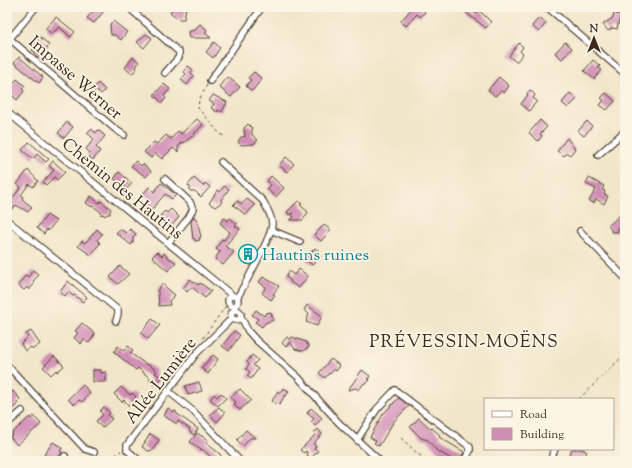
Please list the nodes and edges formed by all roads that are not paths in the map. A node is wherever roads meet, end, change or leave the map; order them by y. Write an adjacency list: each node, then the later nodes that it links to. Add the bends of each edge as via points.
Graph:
1 (36, 7): 5 (street)
2 (128, 7): 6 (street, via 179,52 179,57)
3 (262, 7): 8 (street)
4 (547, 7): 7 (street)
5 (8, 41): 11 (street, Impasse Werner)
6 (165, 73)
7 (625, 74)
8 (210, 81)
9 (7, 112): 19 (street, Chemin des Hautins)
10 (625, 131): 12 (street)
11 (124, 135)
12 (598, 155)
13 (221, 162): 16 (street, via 243,181 267,208)
14 (164, 179): 19 (street, via 190,202 193,208)
15 (7, 220): 23 (street, via 118,310)
16 (272, 230): 18 (street); 21 (street)
17 (580, 231): 20 (street)
18 (300, 242)
19 (168, 243): 21 (street, Chemin des Hautins, via 221,286)
20 (625, 278)
21 (232, 301): 22 (street, Chemin des Hautins)
22 (236, 316): 25 (street, Allée Lumière, via 196,354); 28 (street, via 257,341 309,388 330,414)
23 (116, 321)
24 (7, 365): 30 (street, via 85,449)
25 (168, 392): 33 (street, Allée Lumière, via 127,444 127,450); 34 (street, via 193,411)
26 (22, 411): 27 (street)
27 (7, 424)
28 (357, 440): 35 (street); 36 (street, via 377,409 396,390 470,447)
29 (555, 450): 37 (street)
30 (94, 452)
31 (7, 459): 32 (street)
32 (10, 461)
33 (140, 461)
34 (240, 461)
35 (380, 461)
36 (464, 461)
37 (550, 461)

